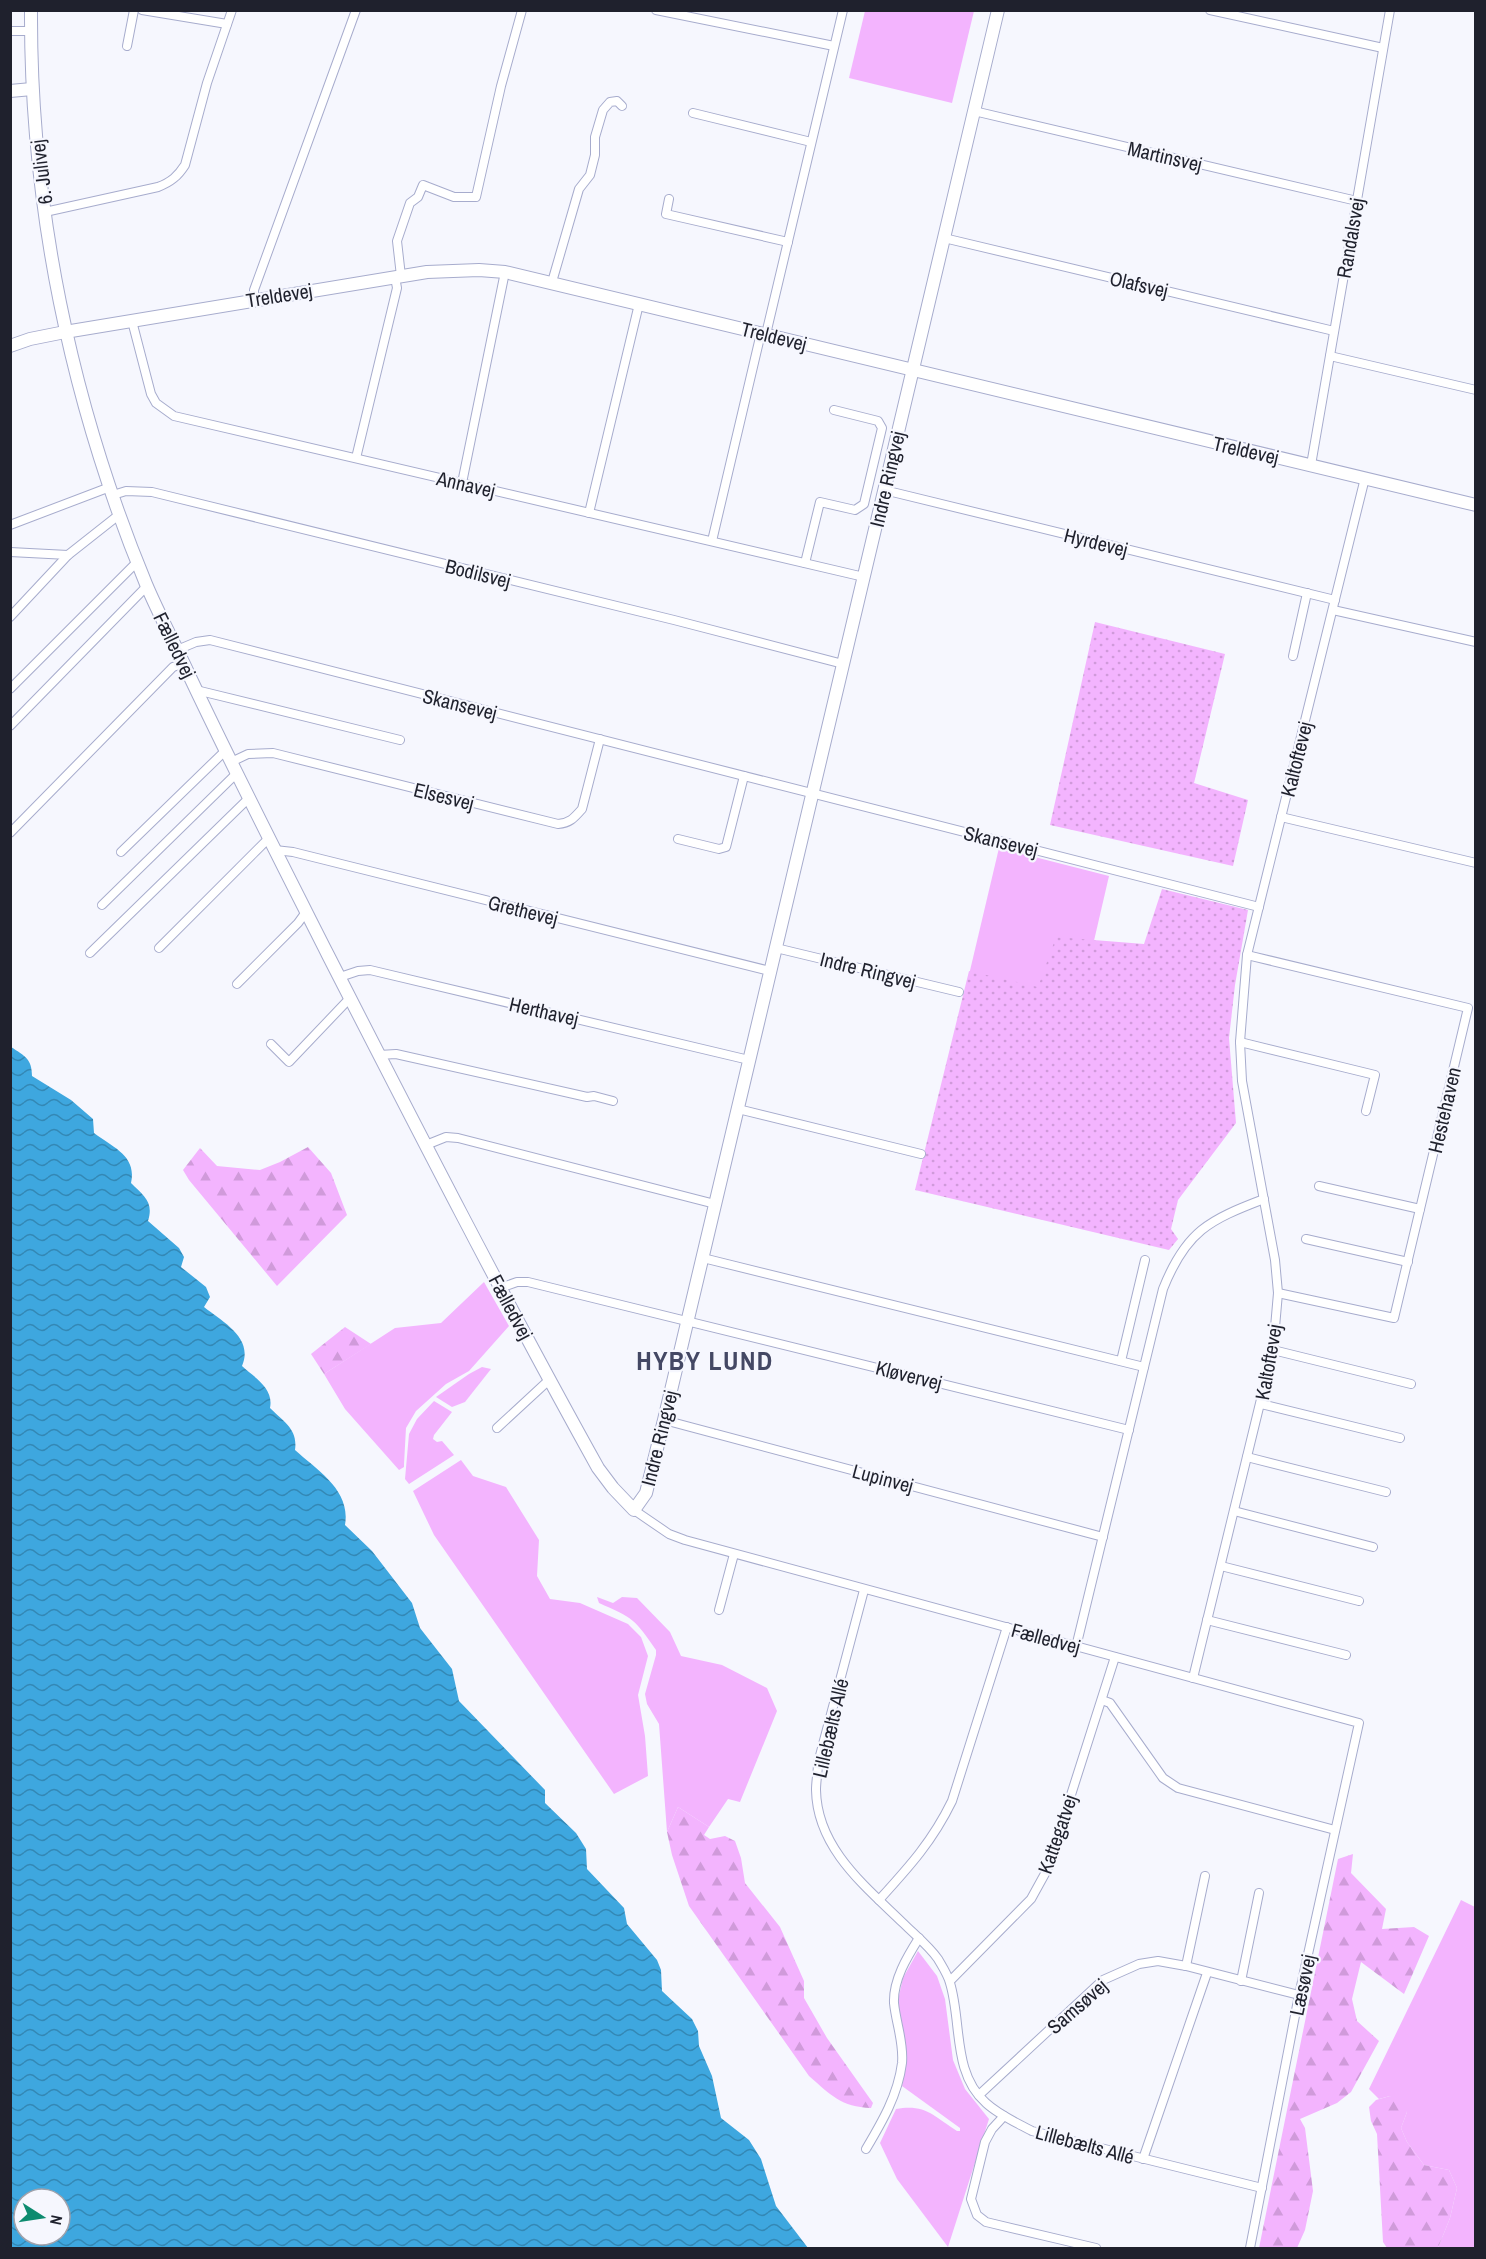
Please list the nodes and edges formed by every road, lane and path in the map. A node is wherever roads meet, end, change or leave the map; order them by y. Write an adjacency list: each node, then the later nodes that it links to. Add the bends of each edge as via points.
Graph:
1 (31, 10): 15 (street, 6. Julivej)
2 (134, 10): 16 (street)
3 (142, 10): 13 (street)
4 (232, 10): 13 (street)
5 (356, 10): 33 (street)
6 (522, 10): 31 (street, via 476,197 454,197 423,185 411,203 397,241)
7 (656, 10): 12 (street)
8 (843, 10): 17 (street)
9 (998, 10): 22 (street, Indre Ringvej)
10 (1210, 10): 18 (street)
11 (1390, 10): 18 (street, Randalsvej)
12 (699, 15): 17 (street)
13 (227, 24): 27 (street, via 179,174 158,187)
14 (10, 31): 15 (street)
15 (31, 31): 19 (street, 6. Julivej)
16 (128, 46)
17 (834, 46): 24 (street)
18 (1383, 48): 26 (street, Randalsvej)
19 (32, 89): 20 (street); 27 (street, 6. Julivej)
20 (10, 91)
21 (622, 106): 32 (street, via 617,101 610,102 603,110 595,137 596,155 590,175 579,189)
22 (974, 111): 26 (street, Martinsvej); 28 (street, Indre Ringvej)
23 (693, 113): 24 (street)
24 (811, 142): 29 (street)
25 (669, 199): 29 (street, via 666,214)
26 (1357, 201): 36 (street, Randalsvej)
27 (45, 212): 37 (street, 6. Julivej)
28 (944, 238): 36 (street, Olafsvej); 41 (street, Indre Ringvej)
29 (788, 242): 38 (street)
30 (506, 272): 31 (street, Treldevej, via 453,270); 32 (street, Treldevej); 47 (street)
31 (398, 276): 33 (street, Treldevej); 44 (street)
32 (552, 282): 34 (street, Treldevej)
33 (254, 299): 35 (street, Treldevej)
34 (639, 304): 38 (street, Treldevej); 52 (street)
35 (132, 321): 37 (street, Treldevej); 44 (street, Annavej, via 151,394 164,411)
36 (1334, 331): 40 (street, Randalsvej)
37 (65, 332): 39 (street, Treldevej); 49 (street, Fælledvej)
38 (763, 333): 41 (street, Treldevej); 55 (street)
39 (10, 346)
40 (1330, 356): 42 (street); 45 (street, Randalsvej)
41 (912, 370): 45 (street, Treldevej); 48 (street, Indre Ringvej)
42 (1476, 390)
43 (834, 410): 59 (street, via 878,421 882,428 864,504 855,510 820,502)
44 (356, 458): 47 (street, Annavej)
45 (1311, 465): 46 (street, Treldevej)
46 (1365, 478): 50 (street, Treldevej); 63 (street, Kaltoftevej)
47 (462, 483): 52 (street, Annavej)
48 (884, 490): 60 (street, Indre Ringvej); 62 (street, Hyrdevej)
49 (112, 491): 53 (street, Fælledvej); 54 (street); 70 (street, Bodilsvej, via 152,492)
50 (1476, 504)
51 (10, 513): 54 (street)
52 (589, 513): 55 (street, Annavej)
53 (120, 514): 57 (street); 58 (street, Fælledvej)
54 (13, 524)
55 (712, 541): 59 (street, Annavej)
56 (10, 552): 57 (street)
57 (68, 555): 65 (street)
58 (137, 562): 61 (street, Fælledvej); 71 (street)
59 (805, 563): 60 (street, Annavej)
60 (864, 577): 70 (street, Indre Ringvej)
61 (147, 586): 67 (street, Fælledvej); 73 (street)
62 (1308, 593): 63 (street, Hyrdevej); 68 (street)
63 (1335, 600): 64 (street, Kaltoftevej)
64 (1333, 610): 66 (street); 80 (street, Kaltoftevej)
65 (10, 617)
66 (1476, 642)
67 (177, 650): 69 (street, Fælledvej); 74 (street, Skansevej, via 210,640)
68 (1293, 656)
69 (184, 663): 72 (street, Fælledvej); 81 (street, via 173,668)
70 (843, 664): 78 (street, Indre Ringvej)
71 (10, 689)
72 (196, 690): 75 (street); 76 (street, Fælledvej)
73 (10, 726)
74 (600, 739): 76 (street, Elsesvej, via 582,809 567,823 558,824 273,753 248,754); 77 (street, Skansevej)
75 (400, 740)
76 (231, 762): 79 (street, Fælledvej); 85 (street); 87 (street)
77 (744, 776): 78 (street, Skansevej); 83 (street, via 726,847 719,849)
78 (813, 793): 88 (street, Skansevej); 91 (street, Indre Ringvej)
79 (249, 798): 82 (street, Fælledvej); 92 (street)
80 (1281, 817): 86 (street); 88 (street, Kaltoftevej)
81 (10, 833)
82 (269, 838): 84 (street, Fælledvej); 90 (street)
83 (678, 839)
84 (275, 850): 89 (street, Fælledvej); 94 (street, Grethevej)
85 (121, 852)
86 (1476, 863)
87 (102, 905)
88 (1259, 907): 93 (street, Kaltoftevej)
89 (306, 912): 95 (street, Fælledvej); 96 (street)
90 (159, 948)
91 (776, 948): 94 (street, Indre Ringvej); 97 (street, Indre Ringvej)
92 (90, 953)
93 (1247, 955): 99 (street, Kaltoftevej); 111 (street, Hestehaven, via 1468,1008)
94 (770, 971): 102 (street, Indre Ringvej)
95 (340, 977): 98 (street, Fælledvej); 102 (street, Herthavej, via 369,970)
96 (237, 984)
97 (959, 993)
98 (350, 998): 100 (street, via 289,1062); 101 (street, Fælledvej)
99 (1240, 1042): 105 (street, via 1375,1075); 109 (street, Kaltoftevej, via 1242,1082)
100 (271, 1044)
101 (379, 1055): 103 (street, via 396,1054); 106 (street, Fælledvej)
102 (750, 1060): 104 (street, Indre Ringvej)
103 (613, 1101)
104 (738, 1109): 107 (street); 110 (street, Indre Ringvej)
105 (1366, 1111)
106 (426, 1145): 110 (street, via 446,1137 458,1138); 116 (street, Fælledvej)
107 (921, 1154)
108 (1319, 1186): 111 (street)
109 (1264, 1199): 117 (street, Kaltoftevej); 121 (street, via 1216,1218 1178,1255 1163,1289)
110 (715, 1204): 113 (street, Indre Ringvej)
111 (1420, 1209): 115 (street, Hestehaven)
112 (1306, 1239): 115 (street)
113 (703, 1258): 118 (street, Indre Ringvej); 120 (street)
114 (1145, 1260): 120 (street)
115 (1408, 1262): 117 (street, Hestehaven, via 1394,1318)
116 (500, 1288): 118 (street, Kløvervej, via 528,1282); 122 (street, Fælledvej)
117 (1278, 1293): 119 (street, Kaltoftevej)
118 (688, 1321): 125 (street, Indre Ringvej); 127 (street, Kløvervej)
119 (1273, 1350): 123 (street); 124 (street, Kaltoftevej)
120 (1121, 1361): 121 (street)
121 (1144, 1367): 127 (street)
122 (549, 1380): 126 (street); 131 (street, Fælledvej, via 598,1468)
123 (1411, 1384)
124 (1261, 1404): 128 (street); 129 (street, Kaltoftevej)
125 (664, 1420): 131 (street, Indre Ringvej, via 646,1493); 133 (street, Lupinvej)
126 (496, 1428)
127 (1129, 1430): 133 (street)
128 (1400, 1438)
129 (1247, 1457): 130 (street); 132 (street, Kaltoftevej)
130 (1386, 1492)
131 (634, 1510): 135 (street, Fælledvej, via 669,1534)
132 (1234, 1512): 134 (street); 136 (street, Kaltoftevej)
133 (1103, 1537): 142 (street)
134 (1373, 1547)
135 (734, 1554): 137 (street, Fælledvej); 139 (street)
136 (1221, 1566): 138 (street); 140 (street, Kaltoftevej)
137 (864, 1590): 141 (street, Fælledvej); 151 (street, Lillebælts Allé, via 818,1763 816,1791 828,1839 840,1859)
138 (1359, 1601)
139 (719, 1610)
140 (1207, 1620): 143 (street); 145 (street, Kaltoftevej)
141 (1007, 1627): 142 (street, Fælledvej); 151 (street, via 952,1801 923,1850)
142 (1076, 1647): 144 (street, Fælledvej)
143 (1346, 1655)
144 (1115, 1657): 145 (street, Fælledvej); 146 (street, Kattegatvej)
145 (1193, 1678): 147 (street, Fælledvej)
146 (1102, 1700): 148 (street, via 1110,1703 1163,1778 1178,1788); 155 (street, Kattegatvej, via 1047,1870 1031,1899)
147 (1359, 1723): 148 (street, Læsøvej)
148 (1335, 1830): 157 (street, Læsøvej)
149 (1205, 1875): 153 (street)
150 (1259, 1893): 156 (street)
151 (879, 1900): 152 (street, Lillebælts Allé)
152 (918, 1938): 155 (street, Lillebælts Allé, via 936,1956); 160 (street, via 896,1986 894,2002 902,2062 898,2084)
153 (1186, 1966): 154 (street, Samsøvej); 158 (street, Samsøvej, via 1158,1961 1139,1964 1103,1980)
154 (1207, 1973): 156 (street, Samsøvej); 161 (street)
155 (950, 1981): 158 (street, Lillebælts Allé, via 960,2052)
156 (1241, 1981): 157 (street, Samsøvej)
157 (1299, 1995): 162 (street, Læsøvej)
158 (979, 2095): 159 (street, Lillebælts Allé)
159 (1004, 2116): 161 (street, Lillebælts Allé, via 1032,2131); 163 (street, via 985,2142 971,2199 977,2215 986,2222)
160 (866, 2149)
161 (1143, 2159): 162 (street, Lillebælts Allé)
162 (1262, 2188): 164 (street, Læsøvej)
163 (1096, 2248)
164 (1250, 2248)

